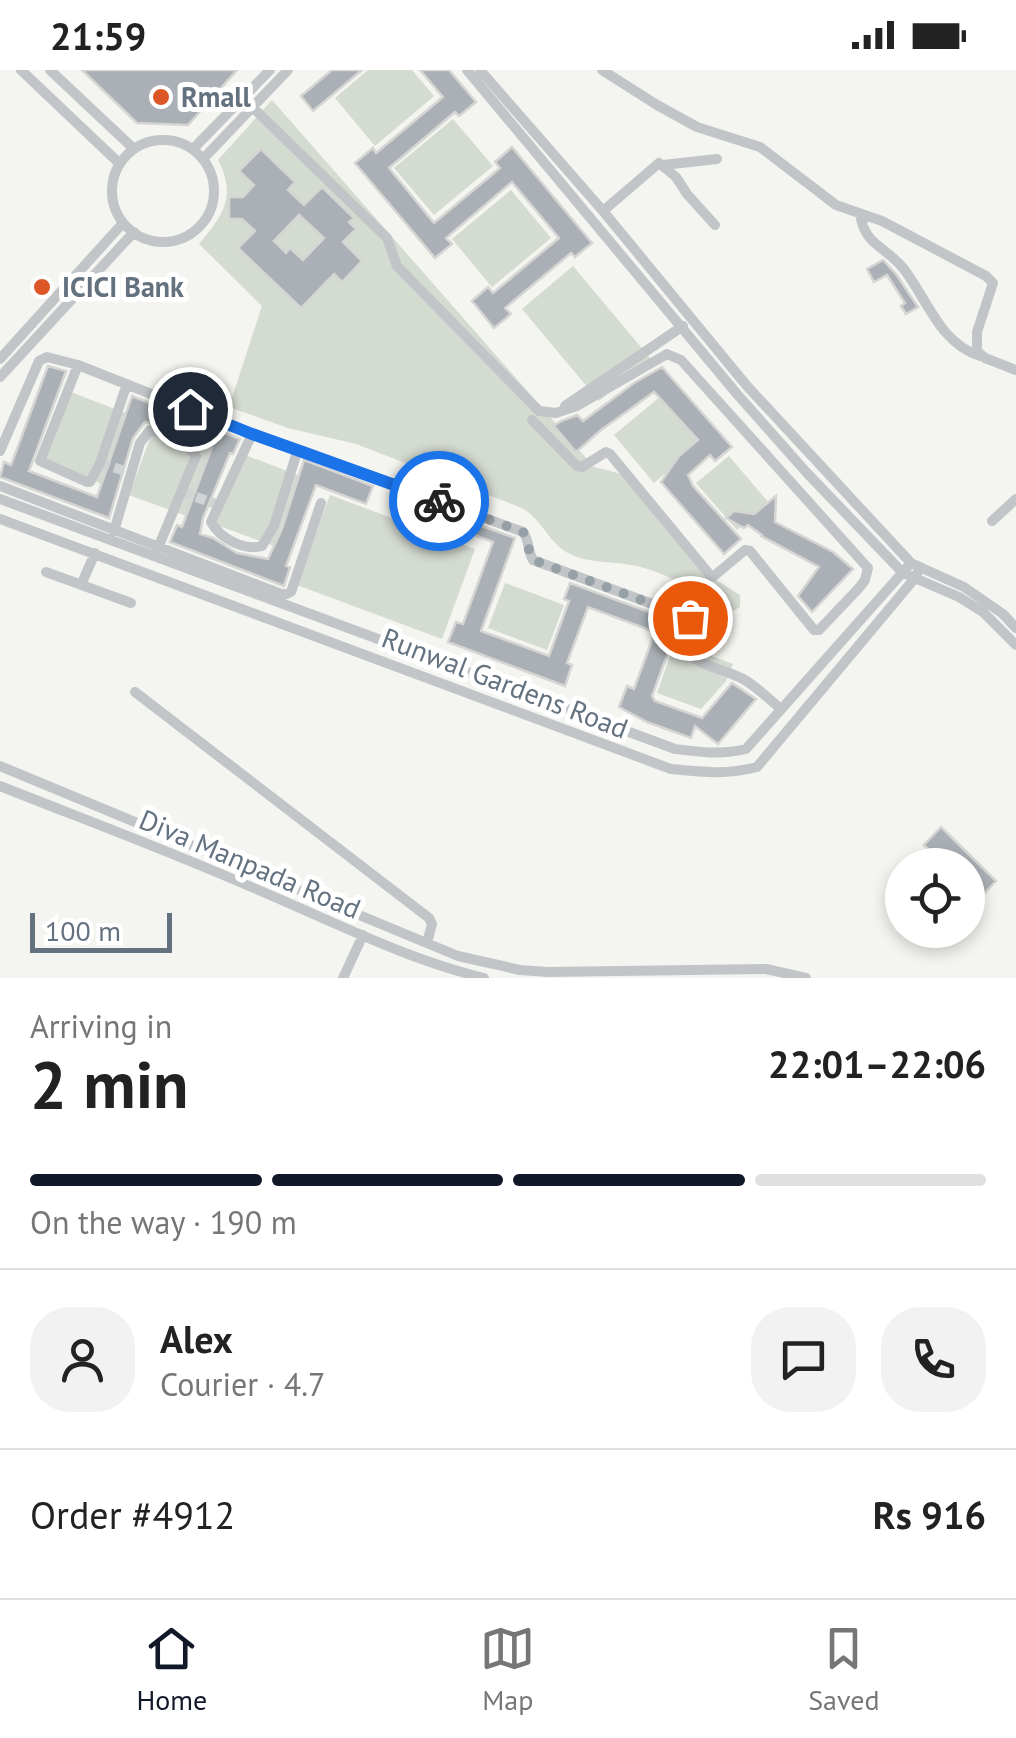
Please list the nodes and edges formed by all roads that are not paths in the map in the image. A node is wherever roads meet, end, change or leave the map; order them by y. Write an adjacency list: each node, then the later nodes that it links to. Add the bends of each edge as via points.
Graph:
1 (21, 70): 14 (street)
2 (50, 70): 10 (street)
3 (270, 70): 8 (street)
4 (288, 70): 9 (street)
5 (467, 70): 21 (street)
6 (480, 70): 16 (street)
7 (606, 71): 17 (street, via 696,127 760,147 836,205)
8 (242, 96): 9 (street); 11 (street)
9 (253, 107): 12 (street); 28 (street, via 387,238 397,266 539,411)
10 (134, 149): 11 (street, via 163,140); 14 (street)
11 (193, 149): 12 (street)
12 (203, 158): 20 (street, via 213,205 195,232 165,242)
13 (718, 159): 15 (street)
14 (120, 164): 18 (street, via 112,194)
15 (663, 164): 16 (street); 19 (street)
16 (602, 211): 21 (street)
17 (860, 214): 22 (street, via 869,239 900,264 932,316 972,354); 22 (street, via 993,283 977,332 978,351)
18 (124, 222): 20 (street); 23 (street)
19 (715, 226)
20 (134, 232): 26 (street)
21 (687, 323): 28 (street); 42 (street, via 737,394 807,473)
22 (986, 358): 25 (street)
23 (0, 359)
24 (78, 365): 27 (street); 27 (street, via 40,462 71,476 90,482); 32 (street, via 39,361)
25 (1016, 370)
26 (0, 377)
27 (127, 384): 30 (street)
28 (556, 413): 29 (street, via 673,355 868,568 865,580 814,630 750,551 710,575 610,454 582,467 571,463)
29 (532, 420)
30 (252, 434): 31 (street); 31 (street, via 211,522 249,549 262,546 274,526)
31 (298, 449): 49 (street, via 523,532 533,560 690,618 695,623 686,650 692,658 744,680)
32 (0, 452)
33 (0, 486): 39 (street)
34 (1016, 498): 38 (street)
35 (0, 500): 49 (street, Runwal Gardens Road, via 675,749 746,749)
36 (321, 502): 40 (street, via 289,594)
37 (0, 519): 41 (street, Runwal Gardens Road)
38 (992, 522)
39 (114, 531): 40 (street); 40 (street, via 140,443 150,430 165,433 196,456)
40 (158, 548)
41 (95, 553): 42 (street, Runwal Gardens Road, via 670,769 706,773 757,767); 44 (street)
42 (912, 571): 46 (street, via 964,587); 47 (street, via 983,612); 49 (street, Runwal Gardens Road)
43 (46, 572): 44 (street)
44 (81, 585): 45 (street)
45 (131, 603)
46 (1016, 628)
47 (1016, 646)
48 (135, 692): 53 (street, via 429,918)
49 (781, 709)
50 (0, 766): 53 (street)
51 (0, 786): 52 (street, Diva Manpada Road)
52 (363, 936): 55 (street); 56 (street, Diva Manpada Road)
53 (426, 943): 54 (street)
54 (516, 973): 57 (street, via 766,969)
55 (342, 978)
56 (484, 978)
57 (806, 978)

